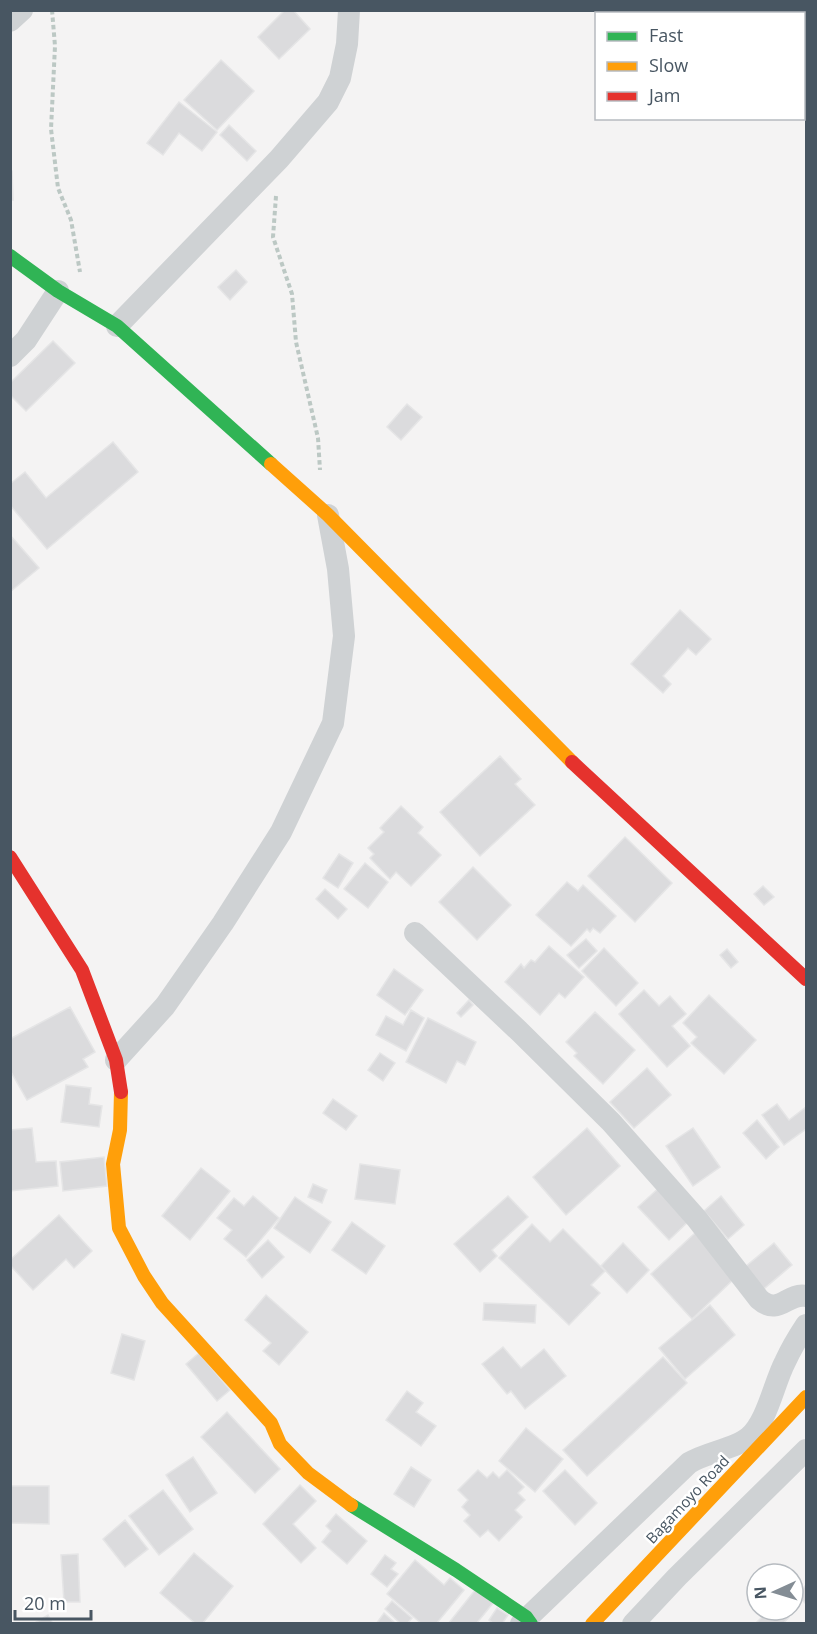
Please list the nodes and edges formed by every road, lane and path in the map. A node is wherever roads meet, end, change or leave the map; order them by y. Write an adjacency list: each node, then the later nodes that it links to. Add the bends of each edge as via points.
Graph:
1 (22, 10): 4 (street)
2 (52, 10): 7 (path, via 56,46 51,129 58,188 71,220)
3 (349, 10): 5 (street, via 340,78 328,102)
4 (10, 21)
5 (279, 159): 9 (street); 11 (path, via 273,237 292,294 296,342 318,438)
6 (10, 256): 8 (main road)
7 (81, 273)
8 (58, 291): 9 (main road); 10 (street, via 26,340)
9 (117, 326): 12 (main road)
10 (10, 356)
11 (320, 477)
12 (328, 514): 16 (main road, via 589,779); 17 (street, via 344,636 333,723 281,832 223,923 165,1006)
13 (10, 857): 14 (main road)
14 (18, 885): 17 (main road, via 82,970)
15 (415, 933): 18 (street, via 611,1122 697,1219 759,1299 774,1306)
16 (807, 978)
17 (116, 1060): 24 (main road, via 122,1098 113,1164 119,1228 162,1303 271,1423 280,1444 308,1473)
18 (807, 1296)
19 (807, 1325): 21 (street, via 785,1362)
20 (807, 1397): 21 (main road, Bagamoyo Road)
21 (754, 1442): 23 (main road, Bagamoyo Road); 24 (street, via 702,1454 689,1463)
22 (807, 1450): 25 (street)
23 (604, 1619)
24 (526, 1621)
25 (633, 1623)

